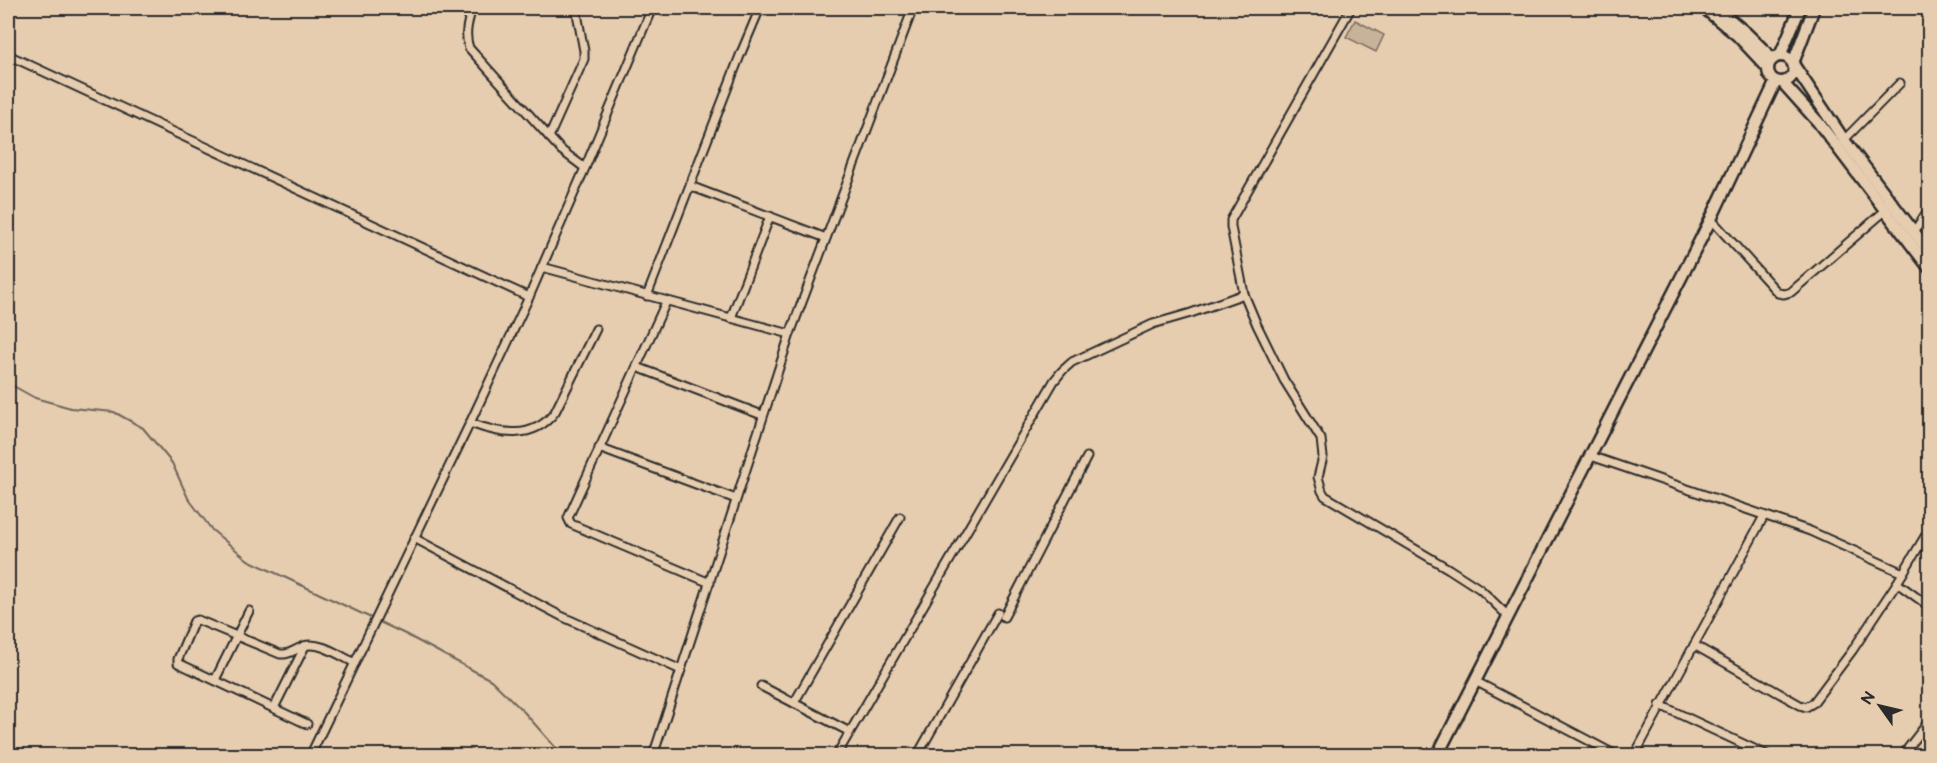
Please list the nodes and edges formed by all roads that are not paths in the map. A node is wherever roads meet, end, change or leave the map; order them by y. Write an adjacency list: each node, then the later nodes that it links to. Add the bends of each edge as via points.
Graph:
1 (472, 8): 18 (street, via 466,30 469,48)
2 (576, 8): 18 (street, via 584,59)
3 (652, 8): 20 (street)
4 (760, 8): 21 (street)
5 (913, 8): 27 (street)
6 (1351, 8): 31 (street, via 1231,220)
7 (1704, 8): 14 (street)
8 (1800, 8): 14 (street)
9 (1814, 8): 15 (street)
10 (1919, 8): 12 (street)
11 (1721, 9): 14 (street)
12 (1929, 13)
13 (8, 55): 33 (street)
14 (1774, 61): 15 (street, via 1785,56); 16 (street, via 1772,78)
15 (1794, 65): 16 (street, via 1793,76); 19 (street)
16 (1779, 82): 23 (street, via 1818,122); 25 (street)
17 (1900, 83): 19 (street)
18 (549, 137): 20 (street)
19 (1844, 140): 26 (street)
20 (585, 168): 29 (street)
21 (690, 186): 24 (street); 32 (street)
22 (1929, 207): 26 (street)
23 (1886, 210): 25 (street, via 1784,294 1778,293); 30 (street)
24 (770, 216): 27 (street); 35 (street)
25 (1711, 219): 42 (street)
26 (1914, 232): 28 (street)
27 (826, 238): 37 (street)
28 (1929, 253)
29 (542, 267): 32 (street); 33 (street)
30 (1929, 269)
31 (1244, 294): 54 (street, via 1284,380 1321,439 1323,457 1318,477 1325,496 1480,589); 68 (street, via 1153,324 1072,362 1062,371)
32 (647, 296): 34 (street)
33 (529, 297): 40 (street)
34 (666, 302): 35 (street); 38 (street)
35 (731, 318): 37 (street)
36 (596, 329): 40 (street, via 549,420 531,430 502,433)
37 (789, 334): 39 (street)
38 (637, 367): 39 (street); 41 (street)
39 (762, 415): 44 (street)
40 (470, 423): 48 (street)
41 (599, 448): 44 (street); 50 (street, via 569,516 571,524)
42 (1591, 456): 46 (street); 54 (street)
43 (1087, 457): 72 (street, via 1001,615)
44 (736, 499): 50 (street)
45 (900, 516): 63 (street)
46 (1764, 516): 49 (street, via 1824,536); 56 (street)
47 (1929, 528): 49 (street)
48 (414, 538): 58 (street); 59 (street, via 561,616)
49 (1903, 573): 51 (street)
50 (710, 583): 59 (street)
51 (1897, 583): 52 (street); 56 (street, via 1852,651 1806,707)
52 (1929, 608)
53 (249, 611): 55 (street)
54 (1508, 616): 61 (street)
55 (237, 637): 57 (street, via 285,654); 60 (street); 60 (street, via 198,620 193,623 178,661)
56 (1694, 645): 64 (street)
57 (305, 646): 58 (street, via 317,645); 65 (street)
58 (355, 663): 69 (street)
59 (681, 669): 70 (street)
60 (215, 680): 65 (street)
61 (1475, 681): 73 (street); 74 (street)
62 (761, 686): 63 (street)
63 (794, 703): 68 (street)
64 (1660, 705): 75 (street); 76 (street)
65 (274, 708): 67 (street)
66 (1929, 720): 77 (street)
67 (307, 724)
68 (848, 731): 71 (street)
69 (310, 756)
70 (653, 756)
71 (836, 756)
72 (917, 756)
73 (1437, 756)
74 (1618, 756)
75 (1634, 756)
76 (1769, 756)
77 (1902, 756)

